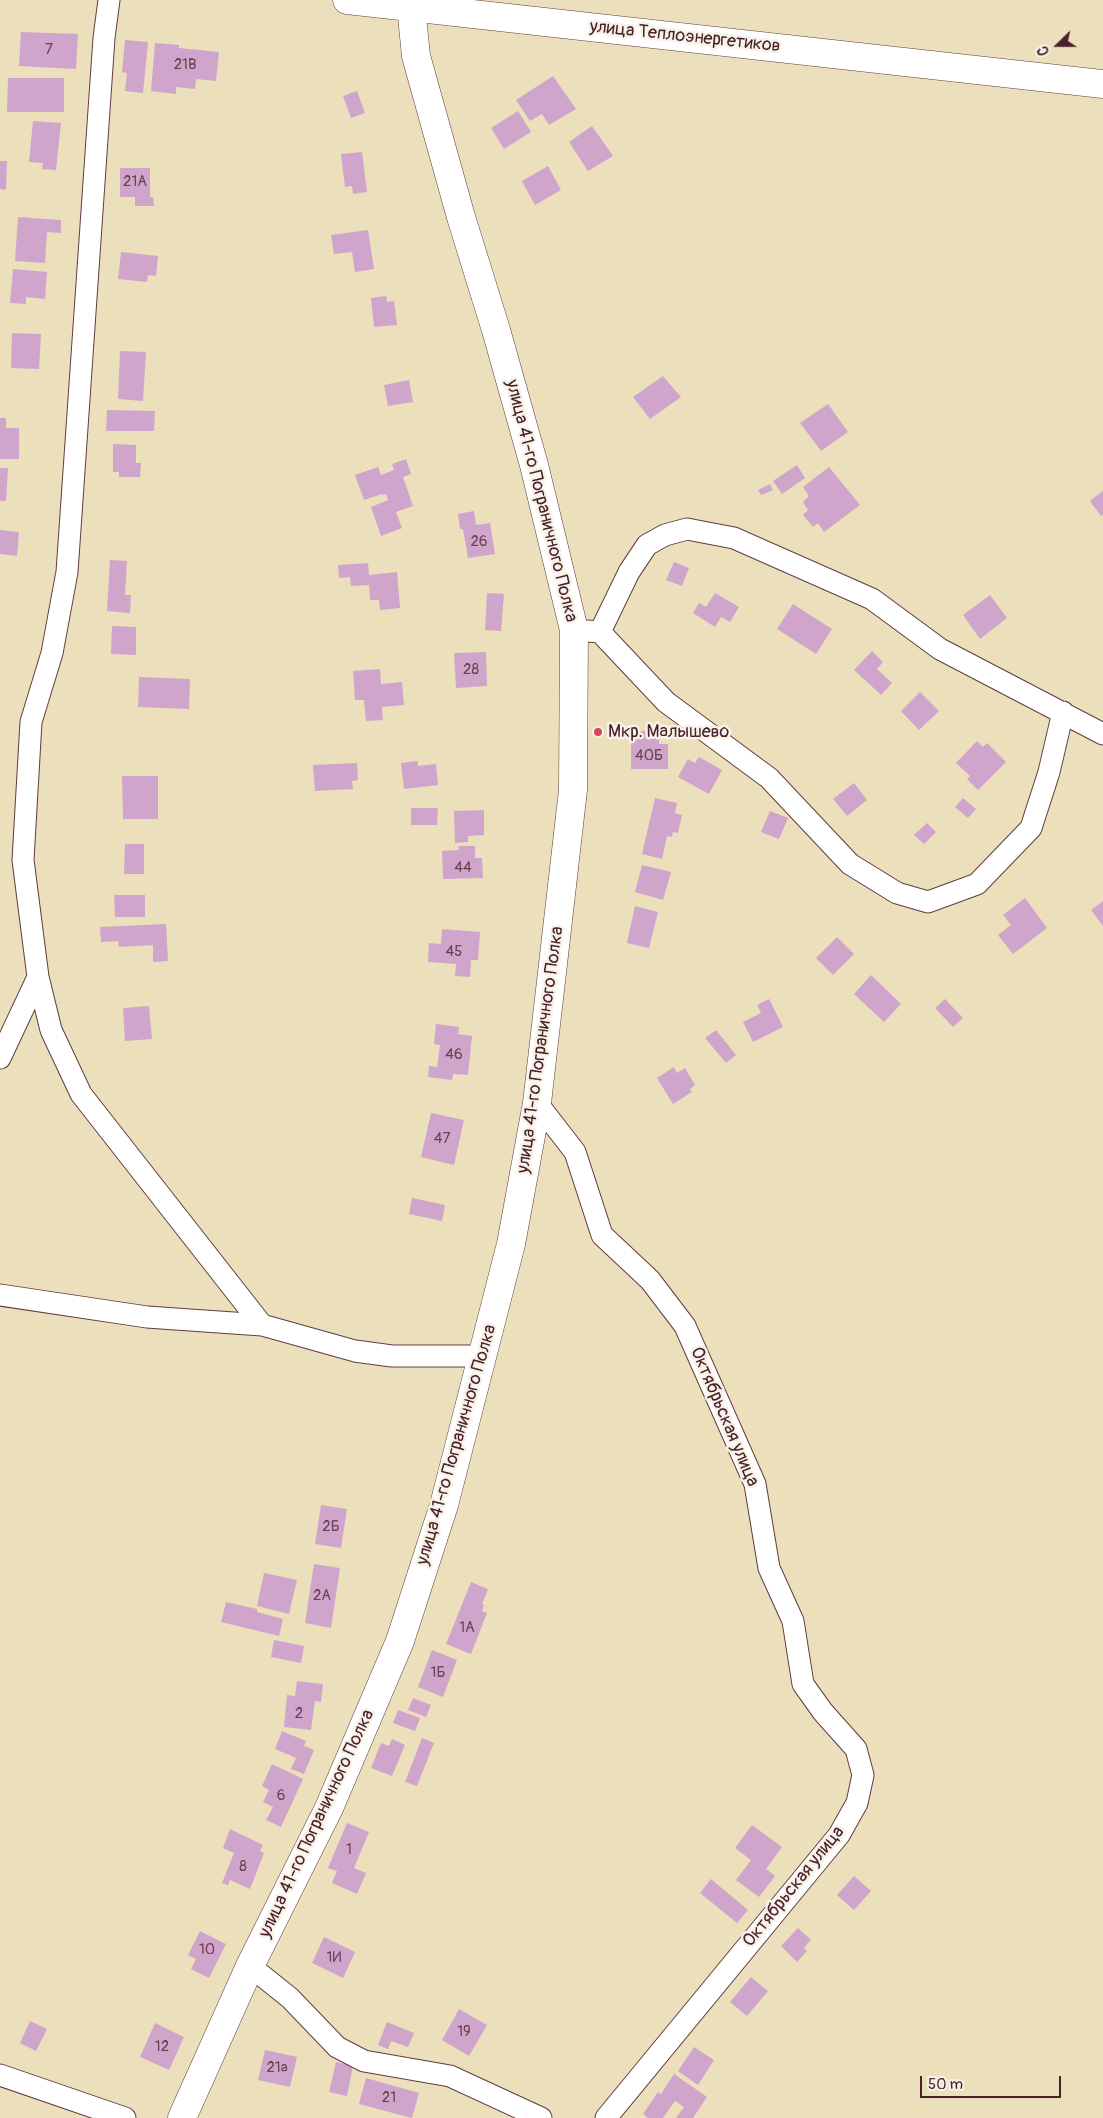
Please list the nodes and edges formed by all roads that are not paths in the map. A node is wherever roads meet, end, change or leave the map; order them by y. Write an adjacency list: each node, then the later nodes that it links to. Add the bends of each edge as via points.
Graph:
1 (109, 0): 8 (street, via 67,572 52,653 31,722 23,860)
2 (347, 0): 3 (street, улица Теплоэнергетиков)
3 (411, 3): 4 (street, улица Теплоэнергетиков); 5 (street, улица 41-го Пограничного Полка, via 416,56 461,217)
4 (1103, 84)
5 (587, 631): 6 (street, via 647,545 665,535 687,529 734,538 872,599 940,649); 6 (street, via 666,702 769,778 850,864 897,893 928,902 978,884 1032,828); 10 (street, улица 41-го Пограничного Полка, via 573,790)
6 (1063, 712): 7 (street)
7 (1103, 734)
8 (38, 977): 9 (street); 12 (street, via 50,1030 81,1094)
9 (0, 1058)
10 (537, 1103): 13 (street, улица 41-го Пограничного Полка, via 511,1244); 19 (street, Октябрьская улица, via 575,1152 602,1235 650,1280 685,1326 755,1484 769,1568 793,1621 803,1684 856,1749 863,1775 857,1803 839,1835)
11 (0, 1296): 12 (street, via 147,1317)
12 (262, 1325): 13 (street, via 355,1351 392,1356)
13 (483, 1356): 14 (street, улица 41-го Пограничного Полка, via 444,1505 400,1641 328,1808)
14 (250, 1966): 17 (street, улица 41-го Пограничного Полка); 18 (street, via 290,1998 337,2047 364,2060 450,2076)
15 (0, 2075): 16 (street)
16 (125, 2118)
17 (182, 2118)
18 (540, 2118)
19 (606, 2118)

